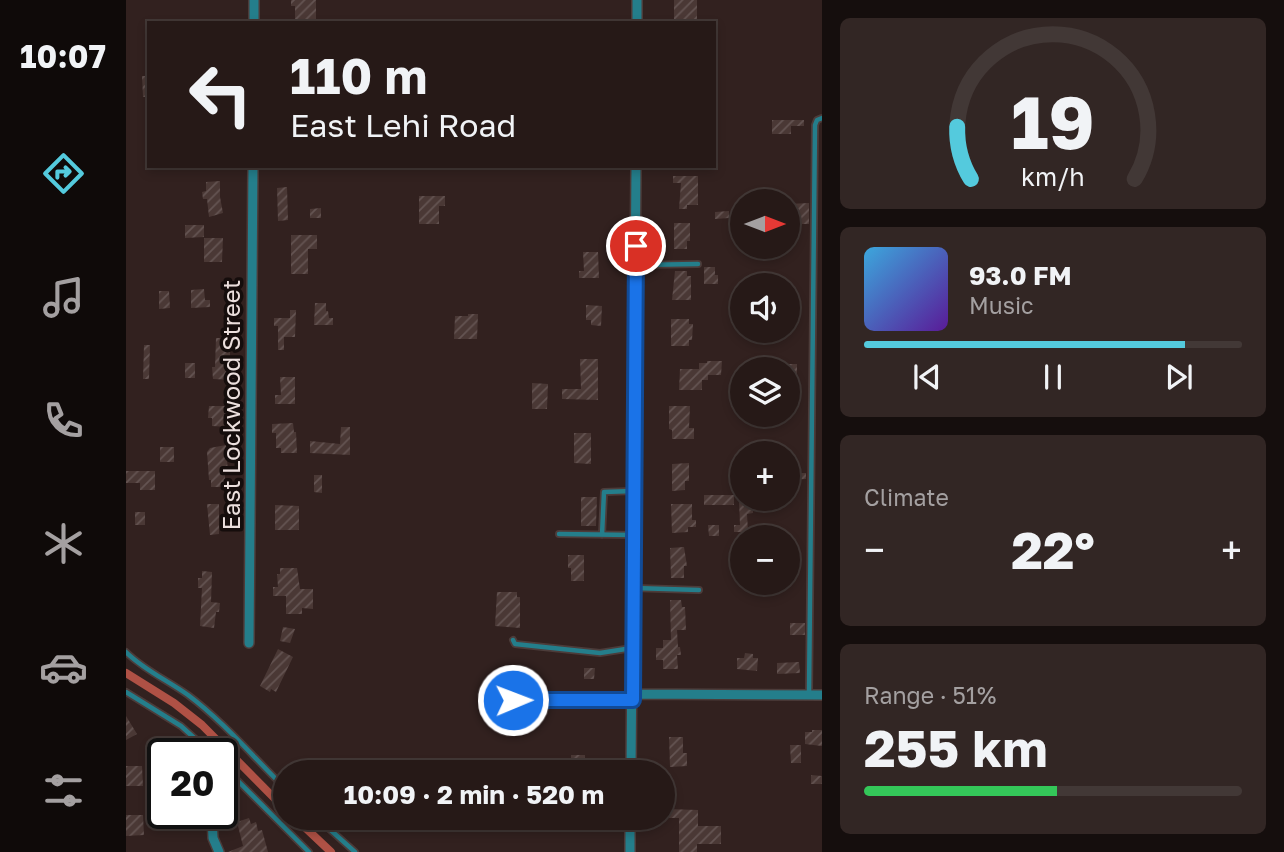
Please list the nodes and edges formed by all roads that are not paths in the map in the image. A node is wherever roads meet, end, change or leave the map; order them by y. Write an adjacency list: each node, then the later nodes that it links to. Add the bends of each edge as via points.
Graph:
1 (254, 0): 3 (street)
2 (638, 0): 4 (street)
3 (254, 21)
4 (637, 21)
5 (822, 118): 21 (lane, via 815,125)
6 (253, 168): 17 (street, East Lockwood Street)
7 (636, 168): 9 (street)
8 (698, 264): 9 (lane)
9 (636, 265): 10 (street)
10 (634, 491): 12 (lane, via 604,492); 13 (street)
11 (559, 534): 12 (lane)
12 (602, 535): 13 (lane)
13 (634, 535): 14 (street)
14 (633, 587): 15 (lane); 18 (street)
15 (699, 590)
16 (513, 640): 18 (lane, via 515,644 600,653)
17 (249, 643)
18 (633, 648): 23 (street)
19 (126, 652): 27 (lane, via 196,702)
20 (126, 692): 25 (lane)
21 (809, 695): 22 (street); 23 (street)
22 (822, 695)
23 (633, 697): 24 (lane); 26 (street)
24 (513, 700)
25 (194, 738)
26 (631, 760)
27 (273, 776)
28 (238, 781): 33 (lane)
29 (213, 829): 32 (street)
30 (330, 830): 34 (lane)
31 (631, 830): 35 (street)
32 (219, 852)
33 (309, 852)
34 (355, 852)
35 (630, 852)

